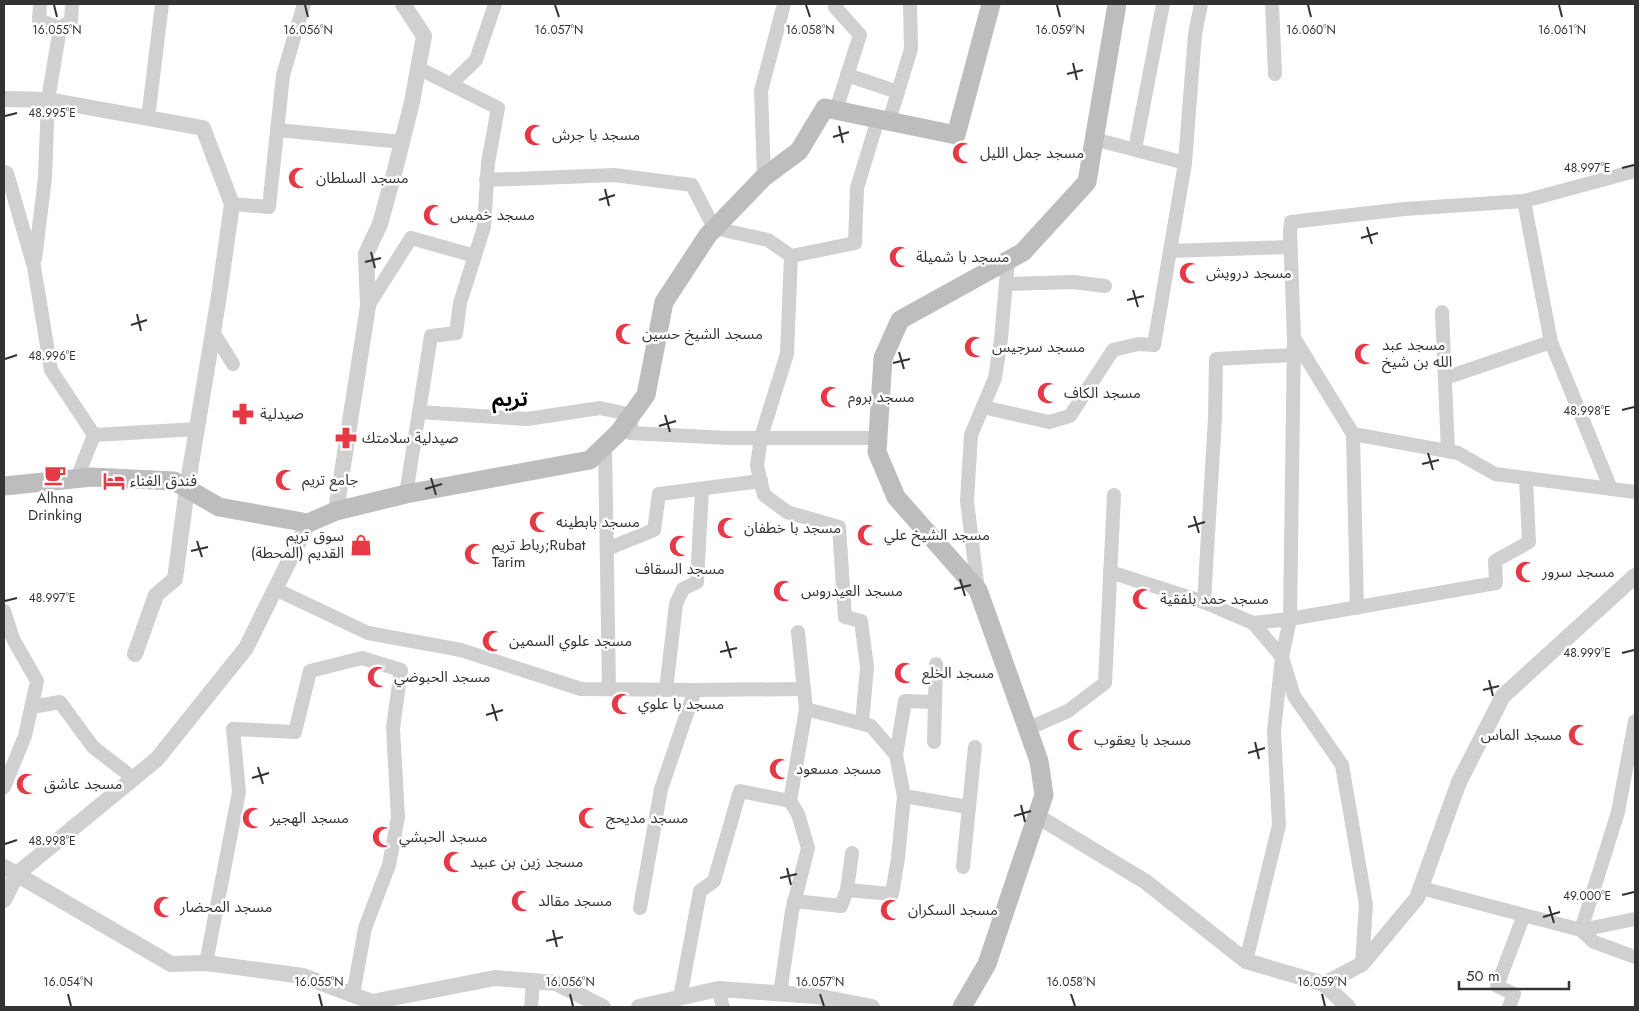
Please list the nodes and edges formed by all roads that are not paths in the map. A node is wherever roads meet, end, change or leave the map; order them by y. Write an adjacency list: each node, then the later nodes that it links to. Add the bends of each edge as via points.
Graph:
1 (40, 4): 17 (street, via 39,20)
2 (72, 4): 17 (street, via 71,21)
3 (162, 4): 26 (street)
4 (304, 4): 28 (street, via 283,75)
5 (403, 4): 16 (street)
6 (416, 4): 16 (street)
7 (495, 4): 21 (street, via 476,60)
8 (784, 4): 35 (street, via 761,91)
9 (837, 4): 20 (street, via 835,7 860,35)
10 (910, 4): 22 (street, via 911,49)
11 (991, 4): 27 (main road, via 956,135)
12 (1117, 4): 29 (main road)
13 (1163, 4): 31 (street)
14 (1201, 4): 32 (street, via 1195,34)
15 (1272, 4): 19 (street)
16 (414, 20): 18 (street, via 424,36)
17 (60, 28): 24 (street)
18 (418, 68): 21 (street); 30 (street)
19 (1275, 74)
20 (847, 75): 22 (street); 25 (street)
21 (451, 84): 36 (street, via 498,108)
22 (898, 92): 27 (street)
23 (4, 99): 24 (street)
24 (48, 100): 26 (street); 45 (street, via 45,178)
25 (836, 110): 27 (main road); 35 (main road, via 824,108 799,151)
26 (148, 118): 38 (street, via 203,128)
27 (884, 120): 43 (street, via 857,188 855,243)
28 (277, 130): 30 (street); 38 (street, via 269,207)
29 (1094, 139): 31 (street); 44 (main road, via 1087,182 1022,252)
30 (402, 142): 48 (street, via 380,224 366,254)
31 (1135, 149): 32 (street)
32 (1185, 163): 41 (street)
33 (1635, 170): 37 (street)
34 (4, 172): 45 (street, via 7,173)
35 (764, 177): 39 (main road)
36 (486, 180): 39 (street, via 614,176 692,185); 42 (street, via 484,228)
37 (1524, 201): 40 (street, via 1404,209 1291,222); 52 (street)
38 (232, 204): 50 (street)
39 (714, 228): 43 (street, via 768,240); 58 (main road, via 664,302 646,395)
40 (1290, 247): 41 (street); 51 (street)
41 (1170, 251): 56 (street, via 1154,345 1138,344 1113,350 1070,416 1049,422)
42 (475, 256): 48 (street, via 411,238); 57 (street, via 460,303 456,333 431,336)
43 (792, 256): 62 (street, via 787,354)
44 (1008, 260): 46 (street); 63 (main road, via 900,320 883,358)
45 (34, 267): 61 (street, via 51,370)
46 (1006, 284): 47 (street, via 1073,282); 56 (street, via 995,378)
47 (1104, 286)
48 (368, 306): 76 (street)
49 (1442, 312): 55 (street)
50 (213, 332): 54 (street); 59 (street)
51 (1294, 338): 53 (street); 60 (street)
52 (1551, 342): 55 (street); 72 (street)
53 (1294, 355): 83 (street, via 1216,359); 86 (street)
54 (233, 364)
55 (1445, 378): 65 (street)
56 (983, 407): 82 (street, via 971,435 967,501)
57 (419, 412): 58 (street, via 527,419 600,408); 74 (street)
58 (632, 415): 62 (street, via 630,433); 64 (main road)
59 (197, 429): 61 (street); 70 (street)
60 (1353, 434): 65 (street); 84 (street)
61 (94, 435): 66 (street)
62 (761, 437): 63 (street); 68 (street, via 758,466)
63 (878, 438): 82 (main road, via 877,452 896,497)
64 (605, 446): 74 (main road, via 590,460); 78 (street)
65 (1448, 451): 67 (street, via 1494,474)
66 (77, 478): 69 (main road); 70 (main road, via 174,481)
67 (1526, 478): 72 (street); 84 (street, via 1529,542 1495,561 1496,583)
68 (761, 481): 71 (street); 100 (street, via 764,495 787,512 839,527 845,617 860,621 867,667)
69 (4, 486)
70 (187, 488): 77 (main road, via 219,507); 89 (street, via 175,579 156,595)
71 (702, 489): 78 (street, via 658,494 654,530); 94 (street, via 697,582 683,589 676,604)
72 (1611, 489): 73 (street)
73 (1635, 492)
74 (406, 494): 76 (main road)
75 (1114, 495): 79 (street)
76 (336, 511): 77 (main road)
77 (308, 523): 81 (street)
78 (607, 549): 92 (street)
79 (1110, 572): 83 (street); 101 (street, via 1105,683 1068,711)
80 (1635, 576): 114 (street, via 1503,696 1459,782)
81 (276, 589): 92 (street, via 368,633 461,650 581,689); 105 (street, via 246,648 157,759)
82 (978, 590): 101 (main road)
83 (1204, 602): 87 (street)
84 (1357, 608): 86 (street)
85 (4, 611): 97 (street, via 13,639 37,681)
86 (1290, 620): 87 (street); 90 (street)
87 (1253, 623): 90 (street)
88 (798, 632): 93 (street)
89 (135, 654)
90 (1282, 657): 123 (street, via 1274,731 1280,826); 125 (street, via 1294,696 1342,765 1366,906)
91 (936, 664): 96 (street)
92 (609, 689): 94 (street)
93 (804, 689): 95 (street); 98 (street)
94 (666, 690): 95 (street)
95 (695, 690): 118 (street, via 661,789)
96 (935, 702): 102 (street); 104 (street, via 905,701)
97 (32, 707): 105 (street, via 60,702 93,747); 106 (street, via 25,736)
98 (806, 708): 100 (street); 108 (street)
99 (1635, 721): 121 (street, via 1618,812)
100 (862, 723): 104 (street, via 871,726)
101 (1027, 729): 110 (main road, via 1039,761 1044,795)
102 (934, 742)
103 (975, 747): 109 (street)
104 (896, 755): 107 (street)
105 (133, 778): 113 (street)
106 (4, 787)
107 (904, 796): 109 (street); 115 (street, via 892,894)
108 (790, 801): 117 (street, via 798,814 808,848); 131 (street, via 740,791 714,881 700,891)
109 (968, 807): 112 (street)
110 (1037, 816): 123 (street, via 1146,882); 138 (main road, via 987,964)
111 (852, 854): 115 (street)
112 (963, 867)
113 (10, 870): 116 (street); 124 (street, via 170,964)
114 (1420, 888): 119 (street); 125 (street, via 1417,898)
115 (847, 890): 117 (street, via 841,906)
116 (4, 900)
117 (794, 901): 129 (street)
118 (640, 908)
119 (1524, 915): 121 (street); 140 (street, via 1497,986 1514,994)
120 (1635, 919): 121 (street)
121 (1581, 930): 122 (street, via 1594,942)
122 (1635, 957)
123 (1246, 961): 127 (street)
124 (206, 963): 130 (street, via 303,976); 130 (street, via 239,792 233,729 295,732 310,671 362,658 401,670 393,728 398,817 389,865 365,928)
125 (1362, 964): 127 (street)
126 (533, 981): 132 (street, via 495,978); 133 (street); 134 (street, via 556,983)
127 (1324, 984): 139 (street)
128 (718, 989): 129 (street); 131 (street); 136 (street)
129 (780, 994): 137 (street, via 816,996)
130 (353, 995): 132 (street)
131 (680, 998): 135 (street)
132 (372, 1005)
133 (531, 1007)
134 (603, 1007)
135 (639, 1007)
136 (723, 1007)
137 (872, 1007)
138 (962, 1007)
139 (1348, 1007)
140 (1508, 1007)

